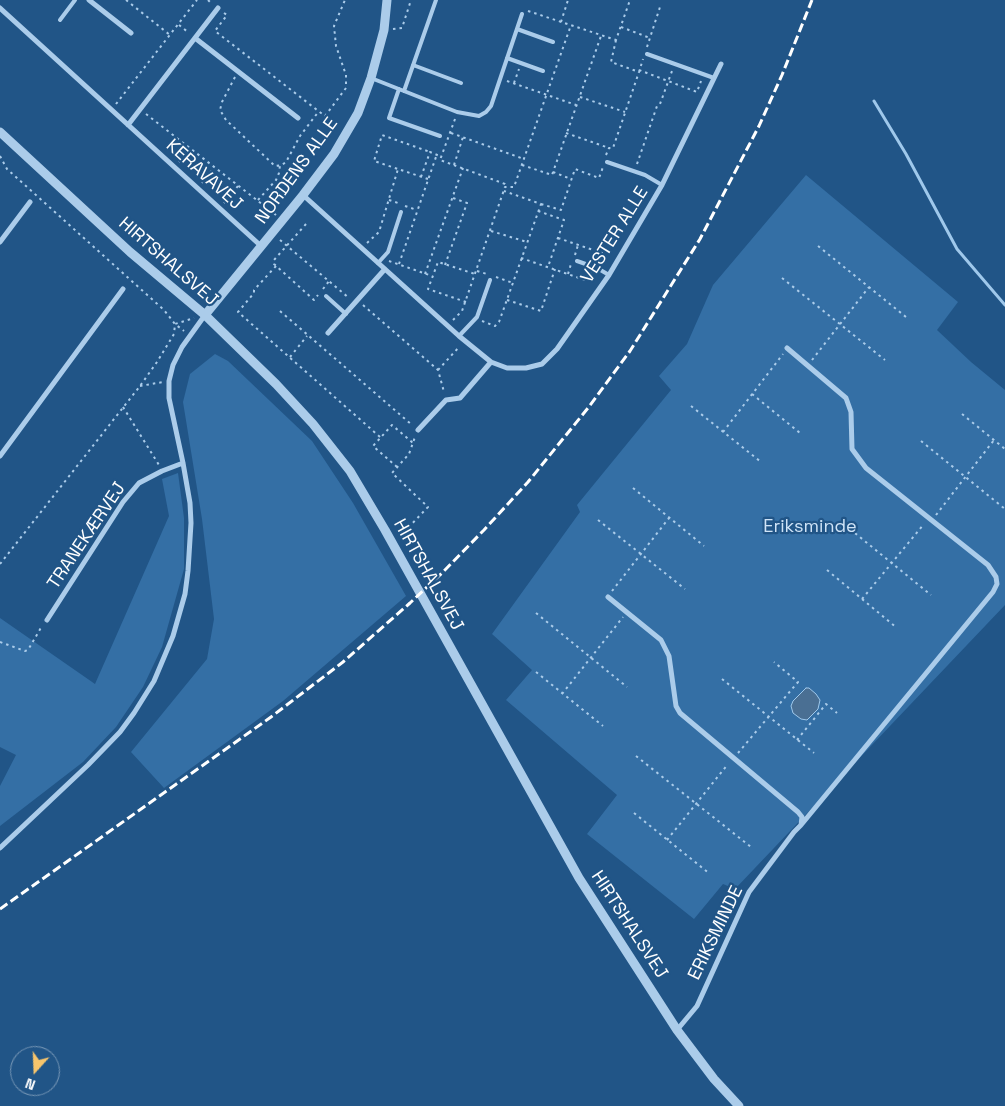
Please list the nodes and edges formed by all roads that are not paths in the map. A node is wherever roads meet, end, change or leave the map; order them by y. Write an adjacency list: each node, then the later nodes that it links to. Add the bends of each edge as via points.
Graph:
1 (75, 0): 8 (lane)
2 (89, 0): 10 (street)
3 (386, 0): 18 (street, NORDENS ALLE, via 384,30)
4 (436, 0): 16 (lane)
5 (0, 8): 24 (street, KERAVAVEJ)
6 (218, 8): 11 (street)
7 (522, 14): 9 (lane)
8 (60, 20)
9 (517, 29): 12 (lane); 14 (lane)
10 (131, 33)
11 (195, 38): 23 (street); 24 (street)
12 (553, 42)
13 (647, 54): 19 (lane)
14 (507, 58): 17 (lane); 22 (lane, via 491,106 479,116 457,112)
15 (721, 64): 19 (street, VESTER ALLE)
16 (413, 65): 20 (lane); 22 (lane)
17 (544, 70)
18 (372, 78): 21 (lane); 29 (street, NORDENS ALLE, via 358,113 334,154)
19 (714, 78): 28 (street, VESTER ALLE)
20 (461, 83)
21 (399, 89): 22 (lane); 26 (lane, via 389,118)
22 (404, 91)
23 (298, 118)
24 (128, 125): 33 (street, KERAVAVEJ)
25 (0, 132): 42 (street, HIRTSHALSVEJ, via 130,252)
26 (440, 136)
27 (608, 162): 28 (lane)
28 (662, 185): 37 (street, VESTER ALLE)
29 (303, 195): 33 (street, NORDENS ALLE); 34 (street, VESTER ALLE, via 362,249)
30 (30, 202): 32 (street)
31 (401, 212): 34 (lane, via 388,252)
32 (0, 242)
33 (261, 246): 42 (street, NORDENS ALLE)
34 (380, 261): 36 (street, VESTER ALLE)
35 (577, 261): 37 (lane)
36 (386, 269): 41 (street); 44 (street, VESTER ALLE)
37 (608, 275): 46 (street, VESTER ALLE, via 557,349 542,364 507,368)
38 (490, 280): 44 (lane, via 475,319)
39 (123, 289): 48 (street)
40 (326, 296): 41 (lane)
41 (346, 314): 43 (street)
42 (204, 315): 49 (street, via 173,365 169,381 169,398); 54 (street, HIRTSHALSVEJ, via 276,384 350,471 579,878)
43 (328, 333)
44 (459, 336): 46 (street, VESTER ALLE)
45 (787, 348): 52 (street, ERIKSMINDE, via 846,398 851,412 852,449 866,468 988,565 997,584)
46 (491, 362): 47 (street, via 460,398 446,400)
47 (418, 430)
48 (0, 456)
49 (183, 463): 51 (street, TRANEKÆRVEJ, via 139,483 123,502); 53 (street, via 190,509 189,564 179,616 164,659 145,696 115,737)
50 (608, 597): 52 (street, via 661,640 669,656 676,706 680,713 798,812)
51 (47, 620)
52 (802, 825): 54 (street, ERIKSMINDE, via 749,892 697,1006)
53 (0, 848)
54 (677, 1030): 55 (street, HIRTSHALSVEJ)
55 (739, 1106)

